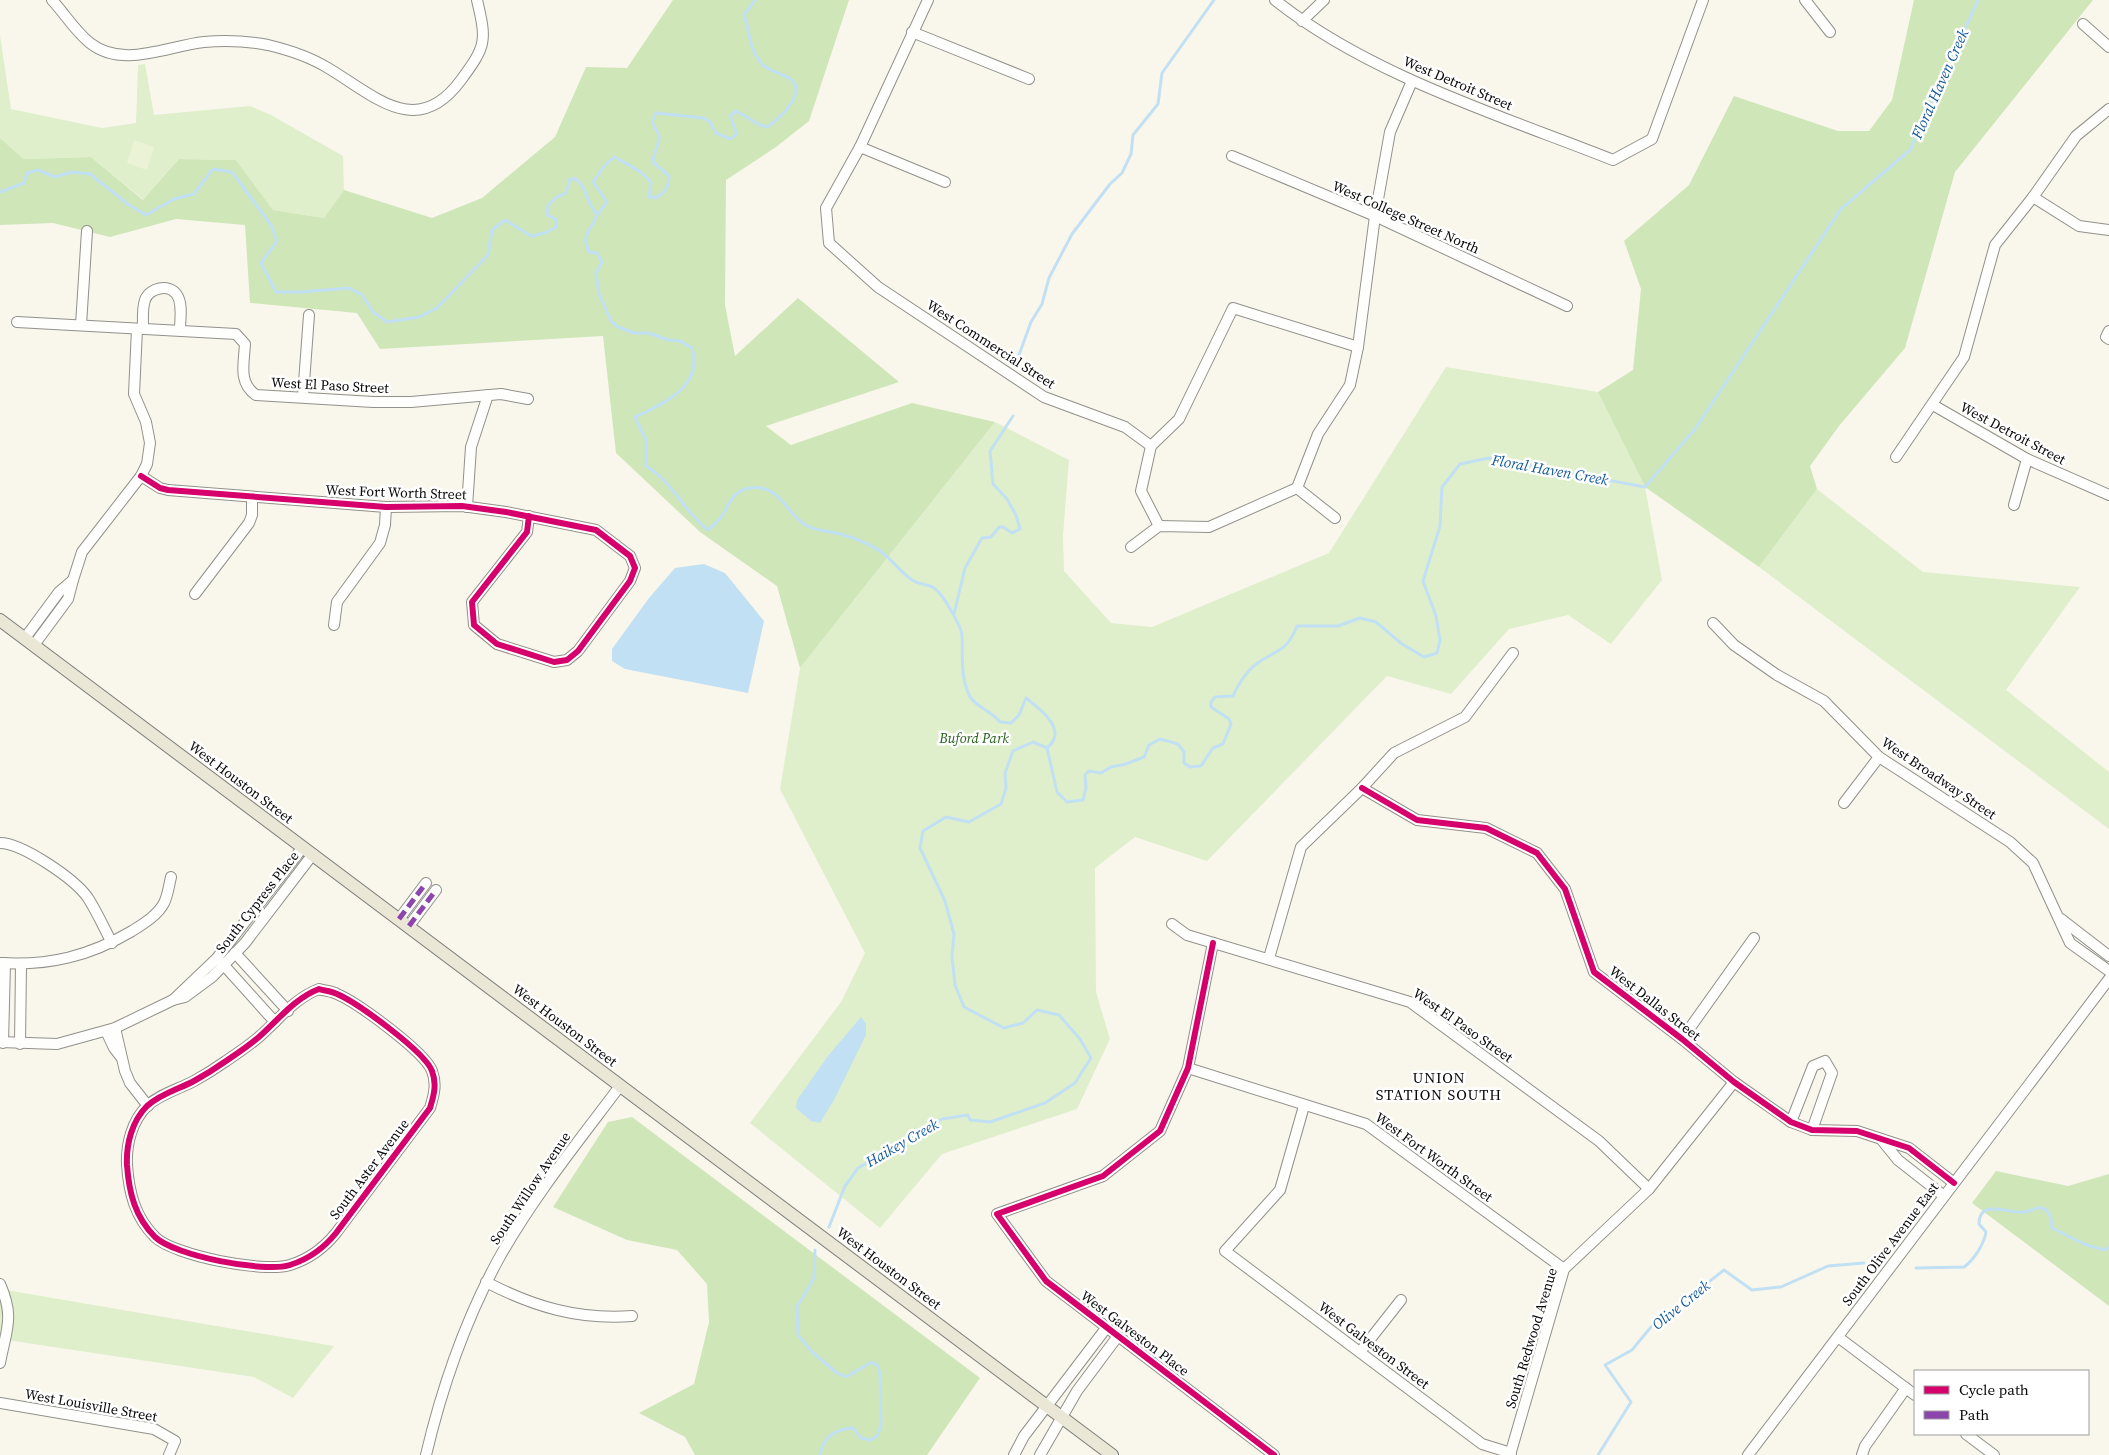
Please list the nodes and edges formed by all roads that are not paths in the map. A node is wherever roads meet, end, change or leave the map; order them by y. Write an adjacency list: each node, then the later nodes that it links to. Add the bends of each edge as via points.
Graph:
1 (52, 0): 2 (street, via 90,42 114,53 134,55 222,41 268,45 306,57 377,100 403,110 432,107 444,100 479,56 484,40)
2 (478, 0)
3 (928, 0): 10 (street)
4 (1275, 0): 8 (street, West Detroit Street)
5 (1324, 0): 8 (street)
6 (1703, 0): 14 (street, West Detroit Street, via 1652,139 1613,160)
7 (1806, 0): 11 (street)
8 (1302, 21): 14 (street, West Detroit Street)
9 (2083, 24): 12 (street)
10 (912, 32): 13 (street); 16 (street)
11 (1830, 32)
12 (2109, 47)
13 (1029, 79)
14 (1412, 81): 20 (street, via 1390,132)
15 (2109, 109): 19 (street, via 2076,136)
16 (860, 147): 18 (street); 34 (street, West Commercial Street, via 826,208 829,242 878,287 1044,397 1125,427)
17 (1232, 156): 20 (street, West College Street North)
18 (945, 182)
19 (2033, 197): 21 (street, via 2079,226); 33 (street, via 1995,245 1964,357)
20 (1375, 216): 23 (street, West College Street North); 29 (street)
21 (2109, 230)
22 (87, 231): 26 (street)
23 (1567, 306)
24 (309, 315): 31 (street)
25 (17, 322): 26 (street, West El Paso Street)
26 (81, 325): 27 (street, West El Paso Street)
27 (140, 328): 28 (street, West El Paso Street); 28 (street, via 148,294 162,288 177,296); 37 (street, via 134,394 146,422 150,443 147,464)
28 (180, 329): 31 (street, West El Paso Street, via 236,334 245,344 244,381 249,390 256,395)
29 (1358, 347): 34 (street, via 1233,308 1179,419); 38 (street, via 1350,385 1318,434)
30 (488, 395): 31 (street, West El Paso Street, via 411,402); 32 (street, West El Paso Street); 43 (street, via 471,447)
31 (303, 396)
32 (528, 399)
33 (1933, 405): 35 (street); 36 (street, West Detroit Street)
34 (1151, 446): 46 (street, via 1141,491)
35 (1896, 457)
36 (2027, 459): 39 (street, West Detroit Street); 41 (street)
37 (141, 476): 40 (street, West Fort Worth Street, via 168,490); 48 (street, via 82,552)
38 (1297, 488): 45 (street); 46 (street, via 1209,527)
39 (2109, 495)
40 (252, 497): 42 (street, West Fort Worth Street); 49 (street, via 249,523)
41 (2014, 505)
42 (386, 507): 43 (street, West Fort Worth Street); 54 (street, via 380,543 336,602)
43 (467, 507): 44 (street, West Fort Worth Street)
44 (529, 516): 44 (street, West Fort Worth Street, via 596,530 630,556 635,568 630,581 578,651 567,660 554,662 497,644 474,625 472,602 527,532)
45 (1335, 518)
46 (1159, 526): 47 (street)
47 (1131, 547)
48 (73, 580): 50 (street); 51 (street)
49 (195, 594)
50 (54, 598): 51 (street); 55 (street)
51 (64, 606): 55 (street)
52 (0, 620): 55 (main road, West Houston Street)
53 (1713, 624): 57 (street, West Broadway Street, via 1734,646 1824,701)
54 (334, 625)
55 (29, 642): 61 (main road, West Houston Street)
56 (1513, 653): 58 (street, via 1465,717 1394,753)
57 (1879, 757): 59 (street); 65 (street, West Broadway Street, via 2010,842 2033,862)
58 (1362, 788): 73 (street, via 1302,847); 84 (street, West Dallas Street, via 1417,820 1486,828 1536,853 1564,890 1594,972)
59 (1844, 803)
60 (0, 843): 69 (street, via 10,843 35,855 81,890)
61 (308, 851): 66 (main road, West Houston Street); 71 (street, South Cypress Place); 74 (street, South Cypress Place)
62 (171, 877): 69 (street, via 164,904 142,924)
63 (426, 883): 66 (street)
64 (436, 890): 66 (street)
65 (2060, 918): 72 (street, West Broadway Street); 78 (street, West Broadway Street, via 2070,943)
66 (404, 923): 89 (main road, West Houston Street)
67 (1172, 924): 70 (street, West El Paso Street, via 1187,935)
68 (1754, 938): 84 (street)
69 (112, 943): 76 (street, via 71,958)
70 (1213, 943): 73 (street, West El Paso Street); 87 (street)
71 (235, 953): 74 (street, South Cypress Place); 77 (street)
72 (2109, 956)
73 (1269, 958): 96 (street, West El Paso Street, via 1410,1002 1599,1142)
74 (221, 962): 80 (street); 83 (street, South Cypress Place, via 173,1000)
75 (3, 963): 76 (street); 85 (street)
76 (21, 965): 86 (street)
77 (253, 971): 80 (street); 81 (street)
78 (2109, 972)
79 (2109, 979): 95 (street, South Olive Avenue East)
80 (241, 982): 82 (street)
81 (288, 1010): 82 (street); 90 (street, South Aster Avenue, via 302,997 319,990 336,993 425,1059 435,1079 430,1108 325,1246 289,1266 254,1266 184,1253 156,1238 132,1202 127,1162 130,1135)
82 (275, 1022): 90 (street, via 217,1067)
83 (111, 1030): 86 (street, South Cypress Place, via 57,1044); 90 (street, via 121,1045 121,1058 130,1083)
84 (1682, 1039): 88 (street, West Dallas Street)
85 (2, 1042): 86 (street, South Cypress Place)
86 (20, 1044)
87 (1188, 1068): 91 (street, West Fort Worth Street); 103 (street, West Galveston Place, via 1160,1131 1103,1176 998,1214 1046,1281)
88 (1734, 1082): 92 (street, West Dallas Street); 96 (street, South Redwood Avenue)
89 (620, 1086): 99 (street, South Willow Avenue, via 543,1188); 111 (main road, West Houston Street)
90 (148, 1106)
91 (1304, 1106): 98 (street, West Fort Worth Street, via 1366,1124); 106 (street, West Galveston Street, via 1280,1190 1225,1251)
92 (1792, 1122): 93 (street, West Dallas Street); 93 (street, via 1813,1066 1825,1061 1832,1073)
93 (1812, 1130): 94 (street, West Dallas Street, via 1857,1131)
94 (1880, 1138): 95 (street, West Dallas Street, via 1909,1148); 97 (street, via 1898,1160)
95 (1954, 1182): 97 (street, South Olive Avenue East)
96 (1649, 1189): 98 (street, South Redwood Avenue)
97 (1944, 1196): 105 (street, South Olive Avenue East)
98 (1564, 1268): 114 (street, South Redwood Avenue)
99 (486, 1282): 102 (street, via 553,1311 601,1317); 116 (street, South Willow Avenue, via 448,1375)
100 (0, 1284): 107 (street, via 7,1299 8,1333)
101 (1401, 1300): 106 (street)
102 (632, 1316)
103 (1107, 1327): 104 (street, West Galveston Place); 111 (street)
104 (1118, 1336): 112 (street, via 1077,1391); 120 (street, West Galveston Place)
105 (1838, 1337): 108 (street); 121 (street, South Olive Avenue East)
106 (1360, 1352): 114 (street, West Galveston Street, via 1482,1444)
107 (0, 1363)
108 (1906, 1388): 109 (street); 122 (street)
109 (1914, 1394)
110 (0, 1403): 115 (street, West Louisville Street, via 154,1429 175,1441)
111 (1047, 1407): 112 (main road, West Houston Street); 117 (street, via 1024,1436)
112 (1062, 1418): 118 (street); 119 (main road, West Houston Street)
113 (1967, 1435): 123 (street)
114 (1510, 1454)
115 (170, 1455)
116 (426, 1455)
117 (1014, 1455)
118 (1040, 1455)
119 (1112, 1455)
120 (1274, 1455)
121 (1748, 1455)
122 (1862, 1455)
123 (1994, 1455)

